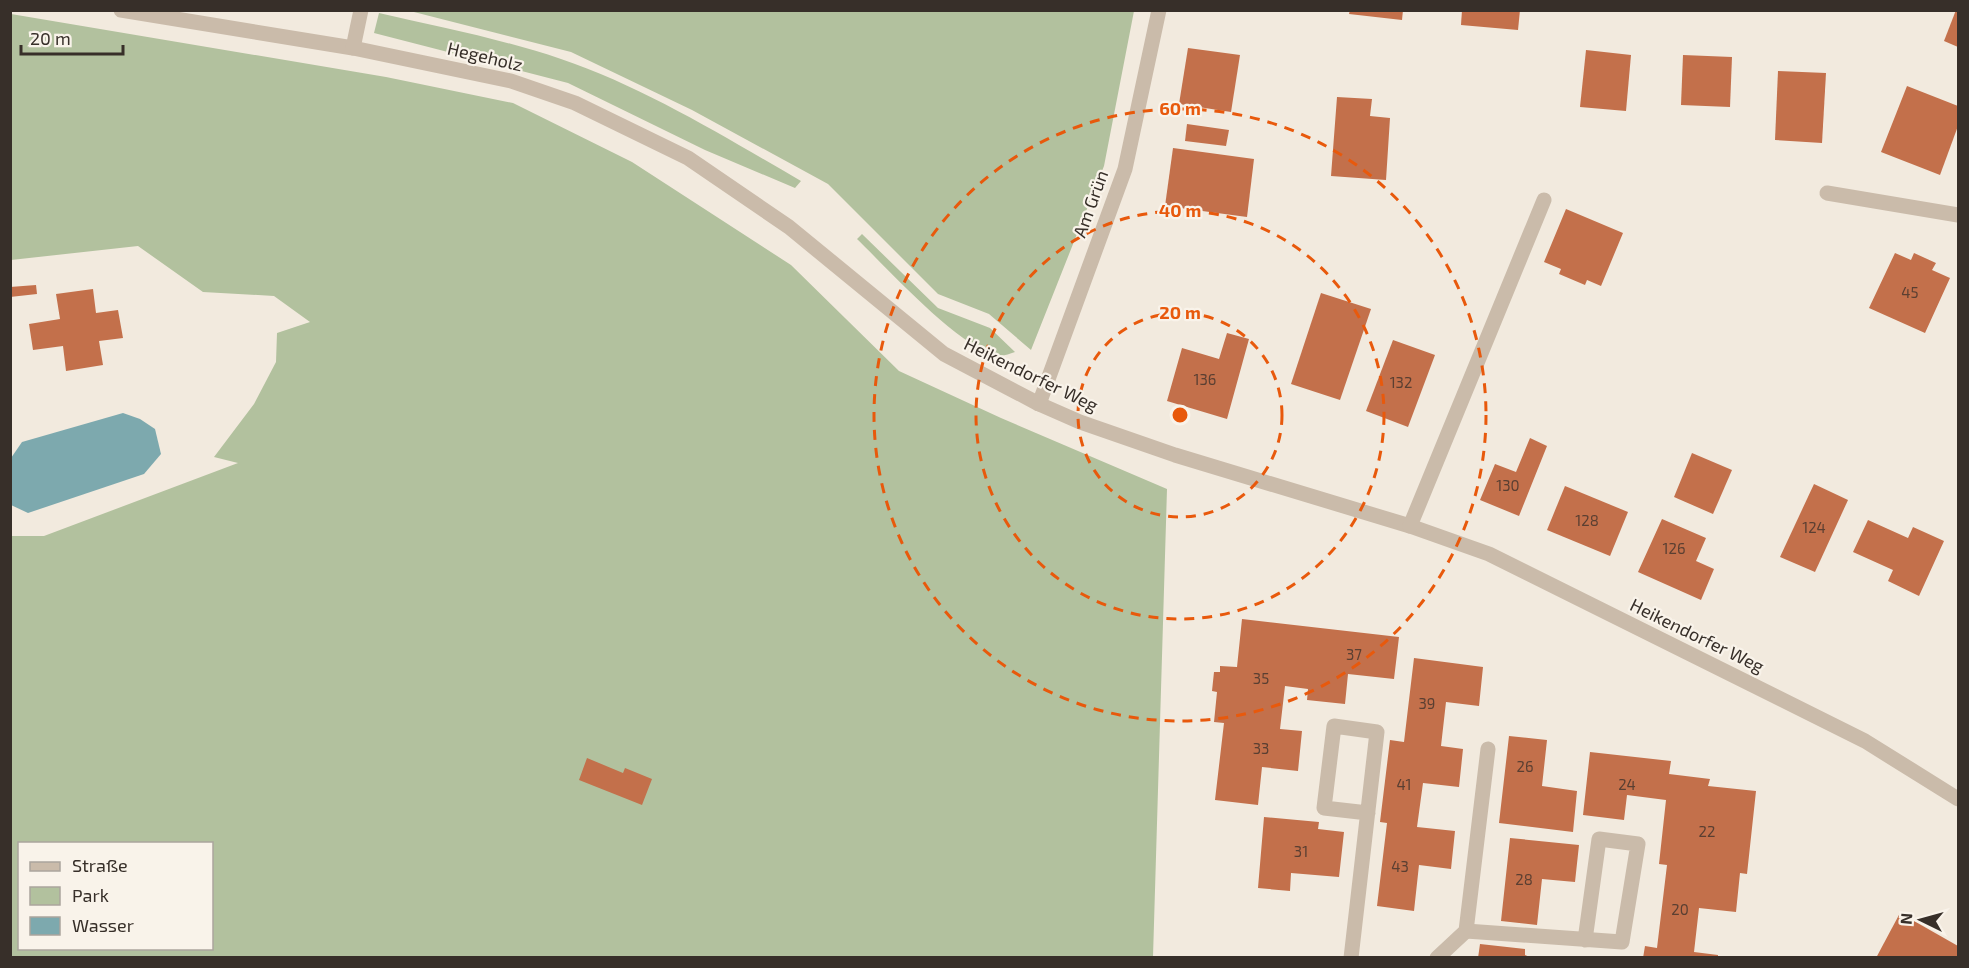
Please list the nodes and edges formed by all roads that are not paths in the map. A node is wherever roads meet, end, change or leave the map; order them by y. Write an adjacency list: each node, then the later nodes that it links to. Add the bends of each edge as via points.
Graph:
1 (121, 10): 4 (street, Hegeholz)
2 (361, 10): 4 (street)
3 (1159, 10): 9 (street, Am Grün, via 1125,169)
4 (353, 48): 8 (street, Hegeholz, via 512,81 575,103 688,158)
5 (1827, 193): 7 (street)
6 (1544, 200): 10 (street)
7 (1959, 215)
8 (804, 241): 9 (street, Heikendorfer Weg, via 944,354)
9 (1039, 404): 10 (street, Heikendorfer Weg, via 1175,455)
10 (1410, 526): 12 (street, Heikendorfer Weg, via 1500,559 1865,741)
11 (1488, 749): 14 (street)
12 (1959, 798)
13 (1368, 813): 13 (street, via 1377,732 1334,726 1324,808); 16 (street)
14 (1466, 931): 15 (street); 17 (street)
15 (1586, 940): 15 (street, via 1622,942 1638,844 1599,839)
16 (1351, 957)
17 (1437, 957)

